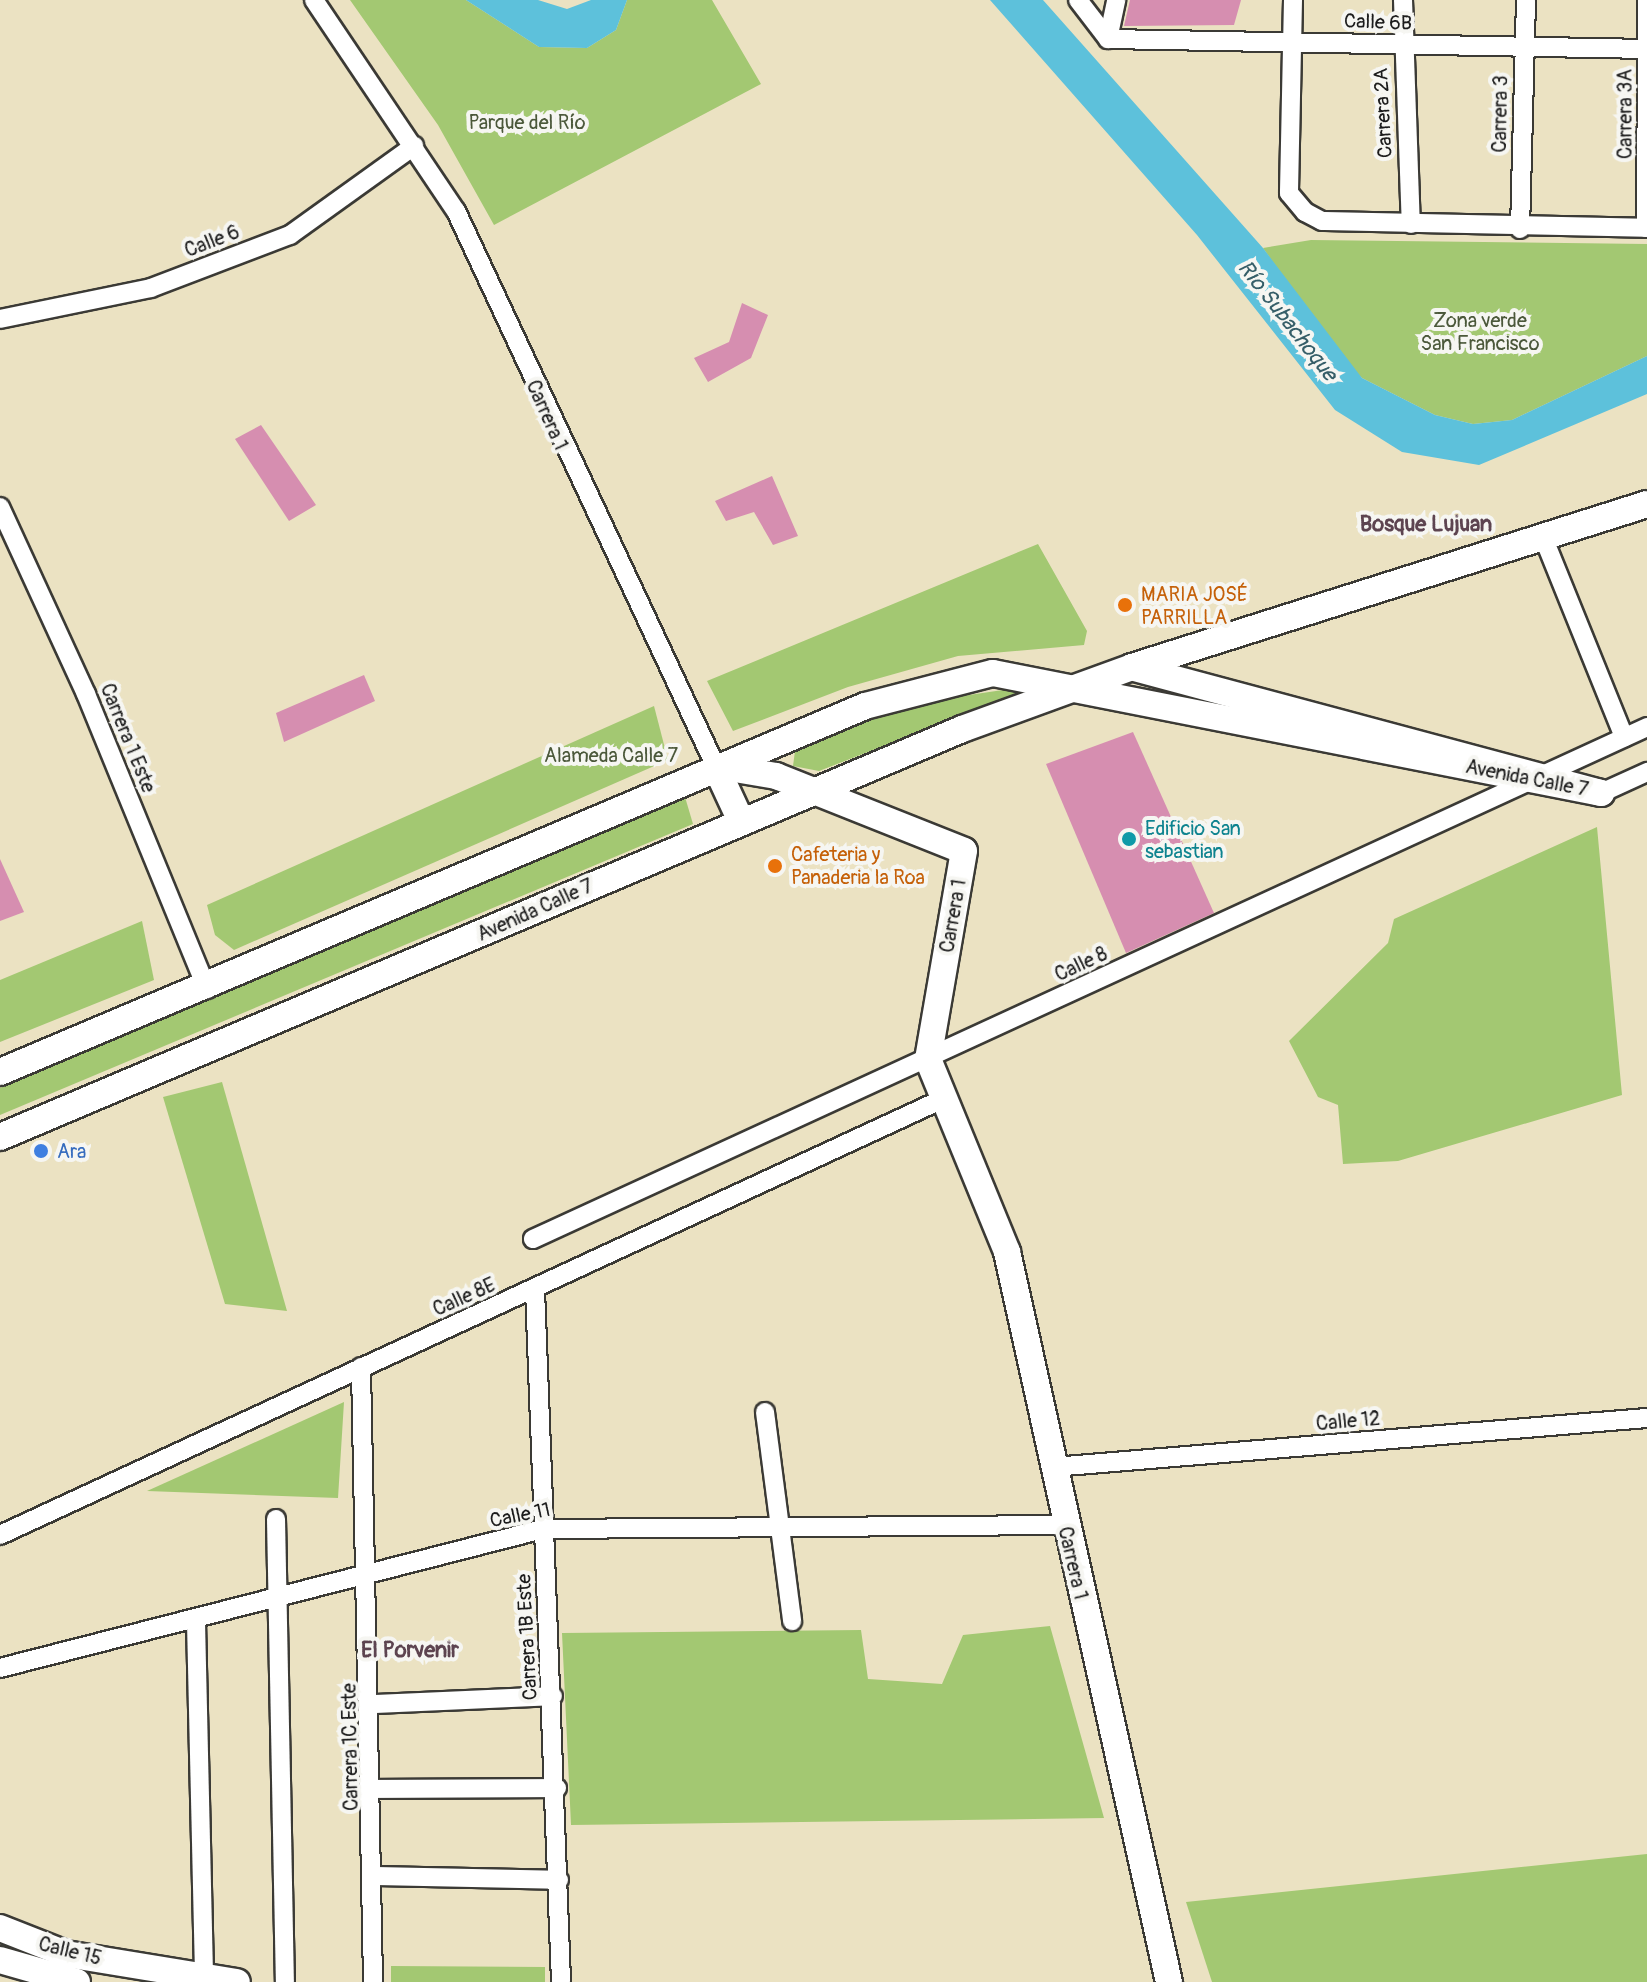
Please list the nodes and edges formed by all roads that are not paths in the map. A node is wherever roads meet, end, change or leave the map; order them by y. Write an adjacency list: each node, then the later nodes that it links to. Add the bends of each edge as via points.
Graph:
1 (314, 0): 13 (street, Carrera 1)
2 (1078, 0): 8 (street)
3 (1116, 0): 8 (street)
4 (1293, 0): 9 (street)
5 (1403, 0): 10 (street, Carrera 2A)
6 (1526, 0): 11 (street, Carrera 3)
7 (1647, 0): 12 (street, Carrera 3A)
8 (1108, 39): 9 (street, Calle 6B)
9 (1290, 41): 10 (street, Calle 6B); 14 (street, via 1289,193 1322,221)
10 (1401, 46): 11 (street, Calle 6B); 14 (street, Carrera 2A)
11 (1524, 48): 12 (street, Calle 6B); 16 (street, Carrera 3)
12 (1647, 49): 15 (street, Carrera 3A)
13 (414, 146): 17 (street, Calle 6, via 290,235 151,288); 24 (street, Carrera 1, via 456,211)
14 (1411, 224): 16 (street)
15 (1647, 228): 16 (street)
16 (1520, 229)
17 (0, 319)
18 (1647, 504): 20 (main road, Avenida Calle 7)
19 (0, 507): 29 (street, Carrera 1 Este, via 86,694)
20 (1544, 539): 21 (main road, Avenida Calle 7); 23 (street)
21 (1132, 667): 26 (main road, Avenida Calle 7); 27 (main road, Avenida Calle 7)
22 (1647, 727): 23 (street, Calle 8)
23 (1624, 737): 30 (street, Calle 8)
24 (716, 767): 26 (main road, Carrera 1, via 761,772); 27 (main road, Avenida Calle 7, via 865,706 993,673); 28 (main road); 29 (main road, Avenida Calle 7)
25 (1647, 772): 27 (street)
26 (803, 792): 28 (main road, Avenida Calle 7); 30 (main road, Carrera 1, via 964,851)
27 (1601, 793)
28 (740, 819): 33 (main road, Avenida Calle 7, via 228,1046)
29 (207, 989): 31 (main road, Avenida Calle 7)
30 (928, 1059): 32 (main road, Carrera 1); 34 (street, Calle 8)
31 (0, 1072)
32 (945, 1098): 35 (street, Calle 8E); 39 (main road, Carrera 1, via 1007,1252)
33 (0, 1137)
34 (533, 1239)
35 (535, 1289): 36 (street, Calle 8E); 42 (street, Carrera 1B Este)
36 (361, 1367): 44 (street, Calle 8E); 45 (street, Carrera 1C Este)
37 (765, 1412): 43 (street)
38 (1647, 1418): 39 (street, Calle 12)
39 (1053, 1467): 41 (main road, Carrera 1)
40 (276, 1519): 46 (street)
41 (1064, 1525): 43 (street, Calle 11); 64 (main road, Carrera 1)
42 (543, 1529): 43 (street, Calle 11); 45 (street, Calle 11); 50 (street, Carrera 1B Este)
43 (780, 1529): 47 (street)
44 (0, 1535)
45 (368, 1577): 46 (street, Calle 11); 51 (street, Carrera 1C Este)
46 (282, 1597): 48 (street, Calle 11); 61 (street)
47 (792, 1621)
48 (196, 1622): 49 (street, Calle 11); 58 (street)
49 (0, 1668)
50 (553, 1696): 51 (street); 52 (street, Carrera 1B Este)
51 (373, 1704): 53 (street, Carrera 1C Este)
52 (557, 1788): 53 (street); 55 (street, Carrera 1B Este)
53 (373, 1789): 54 (street, Carrera 1C Este)
54 (373, 1876): 55 (street); 62 (street, Carrera 1C Este)
55 (559, 1880): 63 (street, Carrera 1B Este)
56 (0, 1928): 58 (main road, Calle 15, via 66,1954)
57 (0, 1960): 59 (main road, Calle 15)
58 (204, 1976): 60 (main road, Calle 15)
59 (77, 1982)
60 (237, 1982)
61 (285, 1982)
62 (373, 1982)
63 (561, 1982)
64 (1169, 1982)

